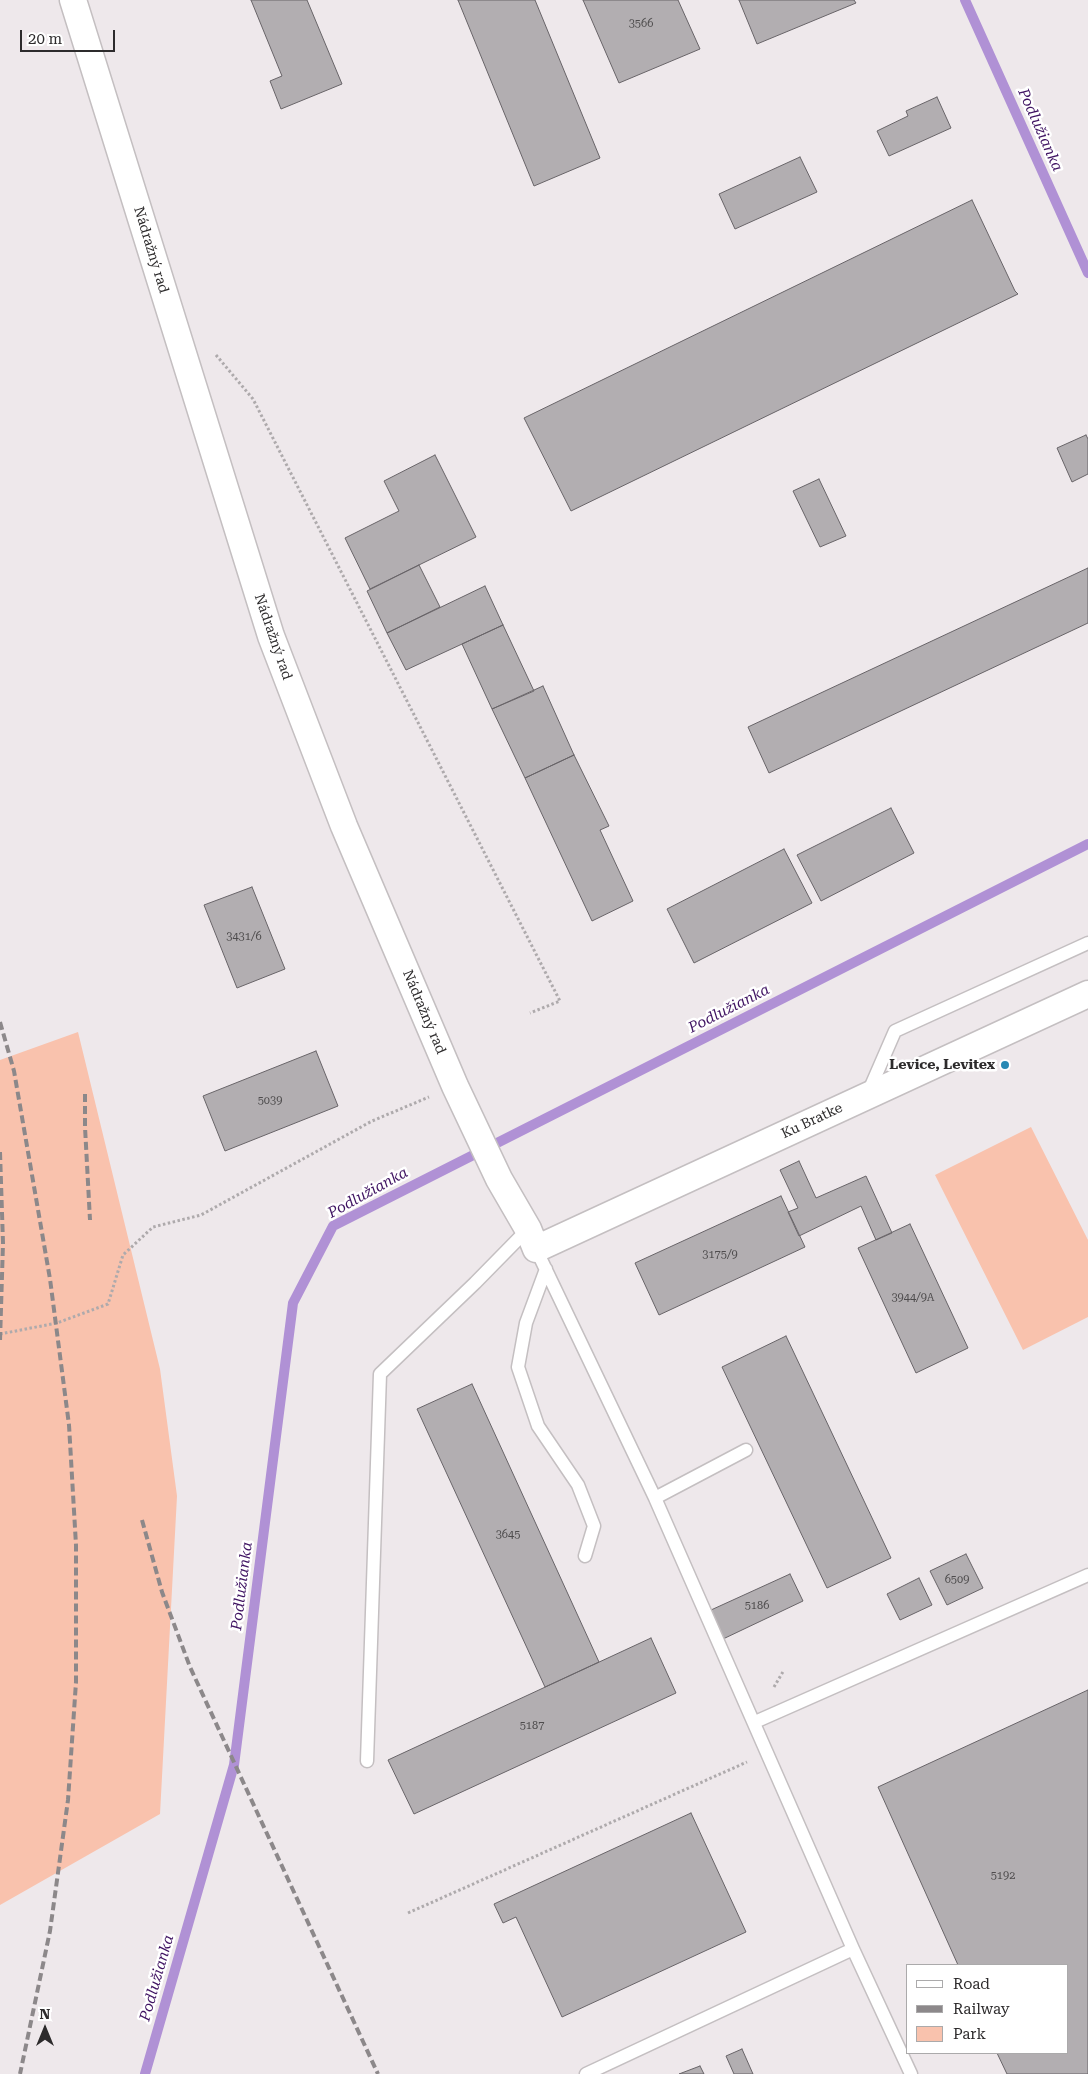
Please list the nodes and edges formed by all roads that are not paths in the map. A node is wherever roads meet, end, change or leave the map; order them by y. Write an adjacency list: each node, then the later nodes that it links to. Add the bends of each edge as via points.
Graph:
1 (73, 0): 5 (street, Nádražný rad, via 271,636 344,826 455,1086)
2 (1088, 943): 4 (lane, via 895,1031)
3 (1088, 994): 4 (street, Ku Bratke)
4 (867, 1096): 5 (street, Ku Bratke)
5 (537, 1249): 7 (lane); 8 (lane, via 518,1367 538,1426 578,1485 594,1526); 11 (lane, via 475,1283 380,1374)
6 (746, 1450): 7 (lane)
7 (656, 1498): 10 (lane)
8 (585, 1556)
9 (1088, 1574): 10 (lane)
10 (755, 1722): 12 (lane)
11 (367, 1761)
12 (853, 1949): 13 (lane); 14 (lane)
13 (586, 2074)
14 (912, 2074)

